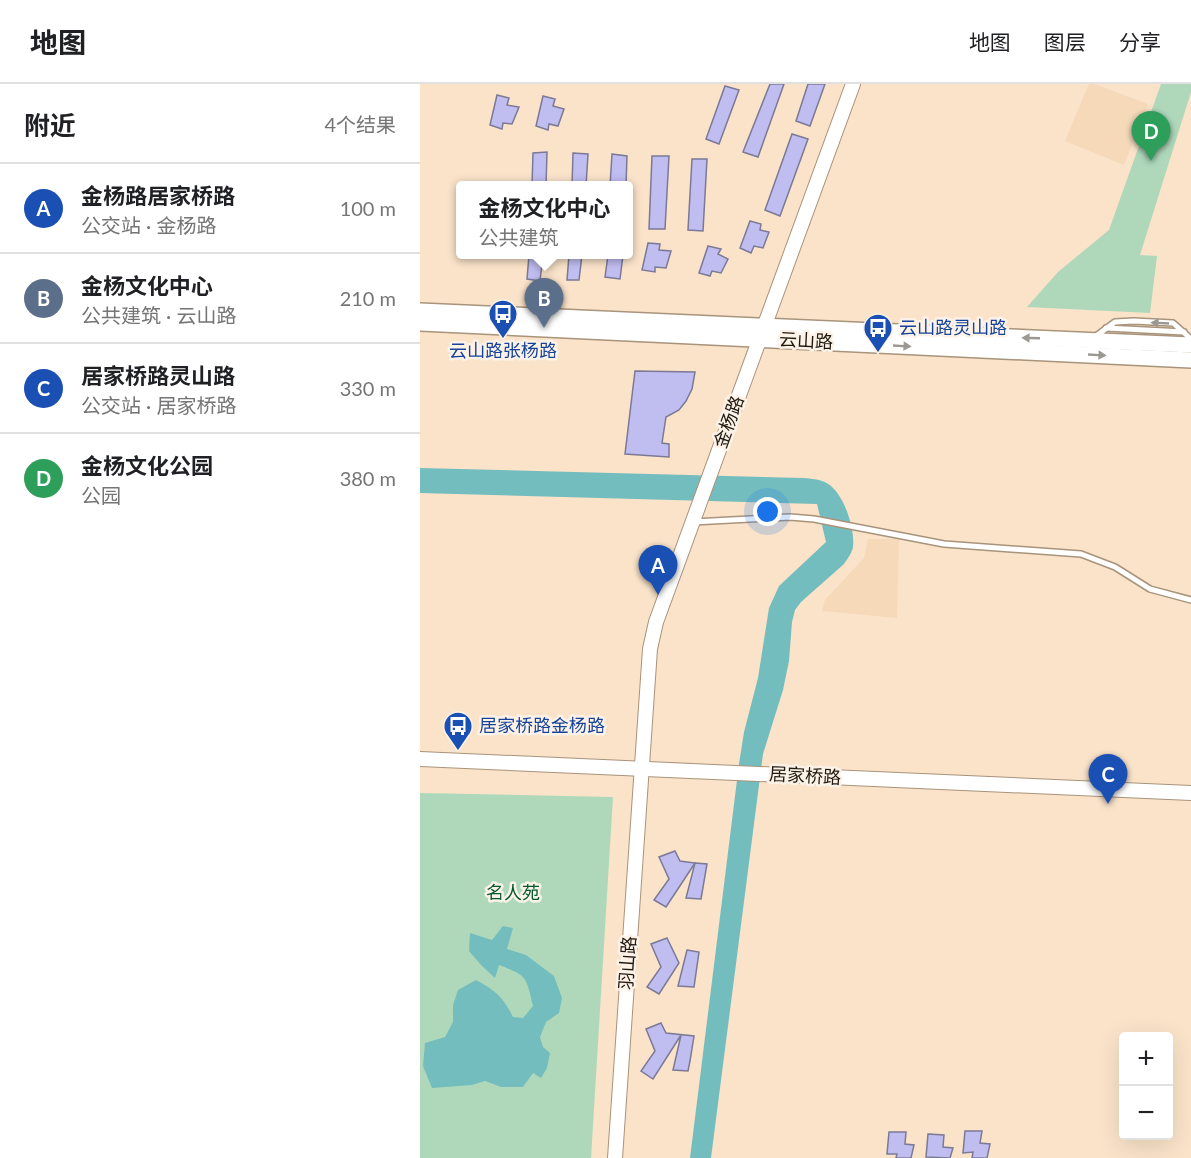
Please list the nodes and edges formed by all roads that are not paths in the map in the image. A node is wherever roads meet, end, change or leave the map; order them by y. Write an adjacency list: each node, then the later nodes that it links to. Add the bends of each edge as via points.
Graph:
1 (853, 84): 4 (street, 金杨路)
2 (420, 311): 4 (main road, 云山路)
3 (420, 323): 4 (main road, 云山路)
4 (761, 333): 7 (main road, 云山路, one-way to 4); 8 (main road, 云山路, one-way to 8); 9 (street, 金杨路)
5 (1187, 339): 6 (lane); 7 (main road, 云山路); 7 (lane, one-way to 7, via 1106,328)
6 (1191, 339)
7 (1090, 341)
8 (1191, 360)
9 (695, 516): 10 (lane, via 814,519 944,544 1081,554 1115,567 1150,589); 12 (street, 金杨路, via 650,648)
10 (1191, 600)
11 (420, 759): 12 (street, 居家桥路)
12 (641, 769): 13 (street, 居家桥路); 14 (street, 羽山路)
13 (1191, 793)
14 (615, 1158)

